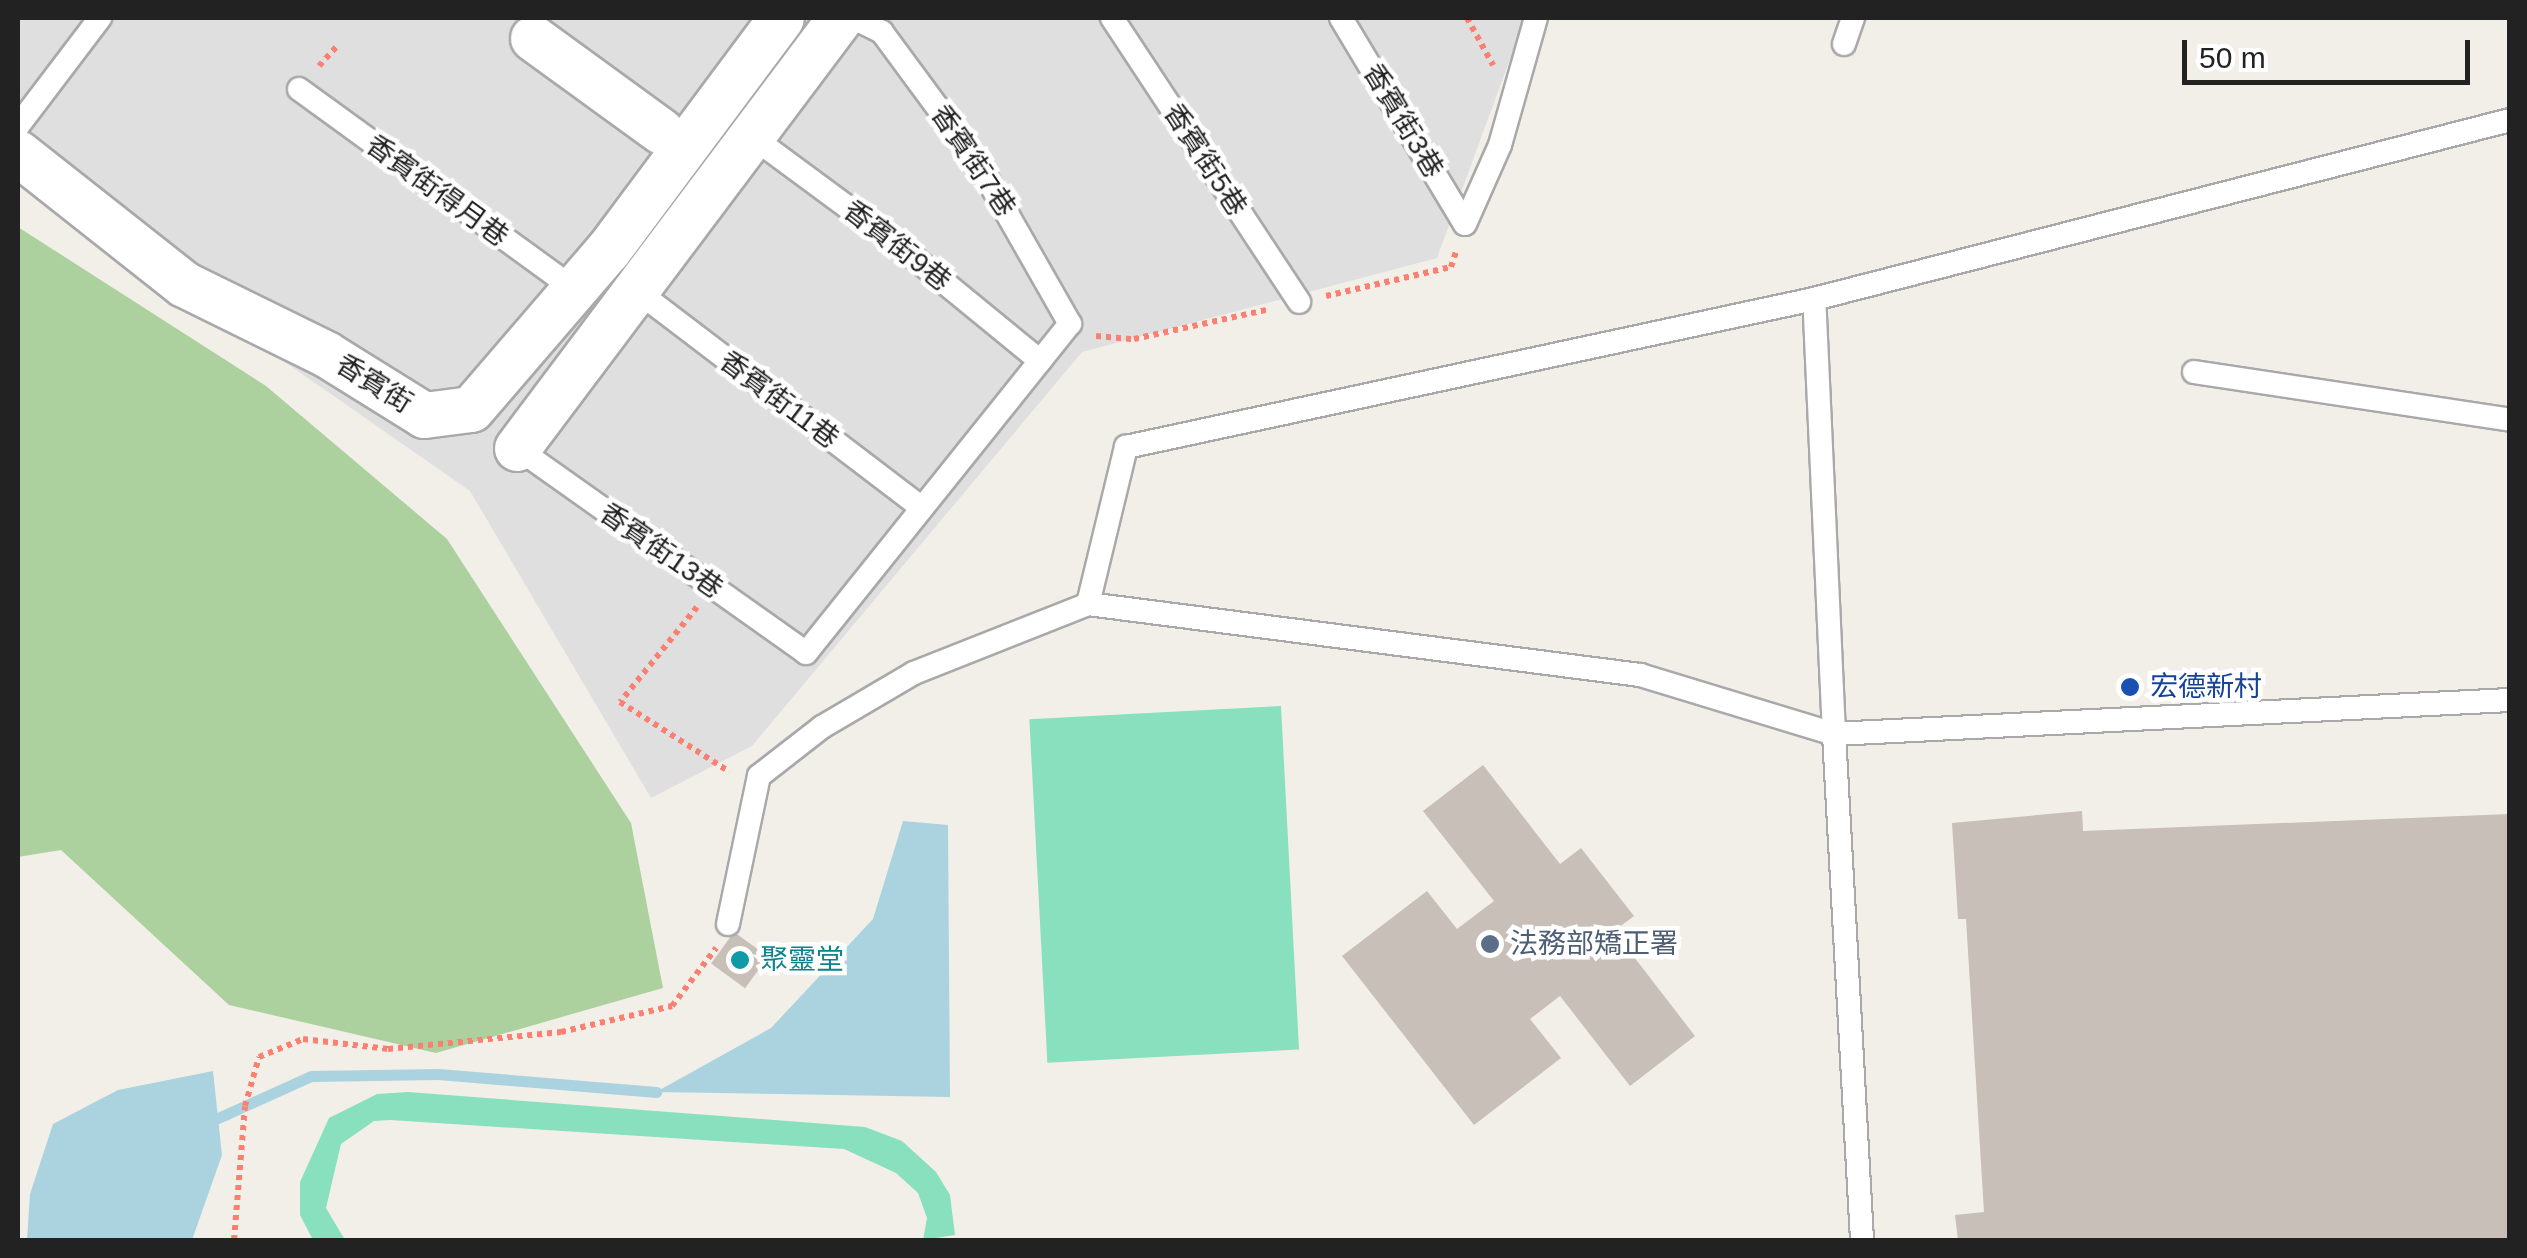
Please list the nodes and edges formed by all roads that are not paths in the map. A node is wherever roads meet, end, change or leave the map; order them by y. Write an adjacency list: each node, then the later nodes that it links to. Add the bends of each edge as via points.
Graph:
1 (100, 18): 13 (lane)
2 (782, 18): 17 (street, 香賓街)
3 (840, 18): 15 (street)
4 (853, 18): 21 (lane, 香賓街7巷, via 882,32 977,161 1070,324)
5 (1112, 18): 20 (lane, 香賓街5巷)
6 (1340, 18): 7 (lane, 香賓街3巷, via 1465,224 1500,145)
7 (1536, 18)
8 (1853, 18): 10 (lane)
9 (533, 38): 14 (street)
10 (1844, 44)
11 (299, 89): 17 (lane, 香賓街得月巷)
12 (2510, 120): 19 (lane)
13 (18, 126)
14 (661, 132)
15 (751, 136): 18 (street); 21 (lane, 香賓街9巷, via 896,243)
16 (18, 153): 17 (street, 香賓街, via 184,284 326,354 424,415 471,409)
17 (576, 290)
18 (637, 291): 24 (street); 25 (lane, 香賓街11巷)
19 (1814, 299): 26 (lane, via 1126,447); 28 (lane)
20 (1299, 302)
21 (1040, 362): 25 (lane)
22 (2194, 372): 23 (lane)
23 (2510, 420)
24 (516, 448): 25 (lane, 香賓街13巷, via 806,653)
25 (922, 508)
26 (1088, 604): 28 (lane, via 1640,675); 29 (lane, via 914,674 822,727 758,776)
27 (2510, 700): 28 (lane)
28 (1834, 734): 30 (lane)
29 (728, 924)
30 (1862, 1240)

